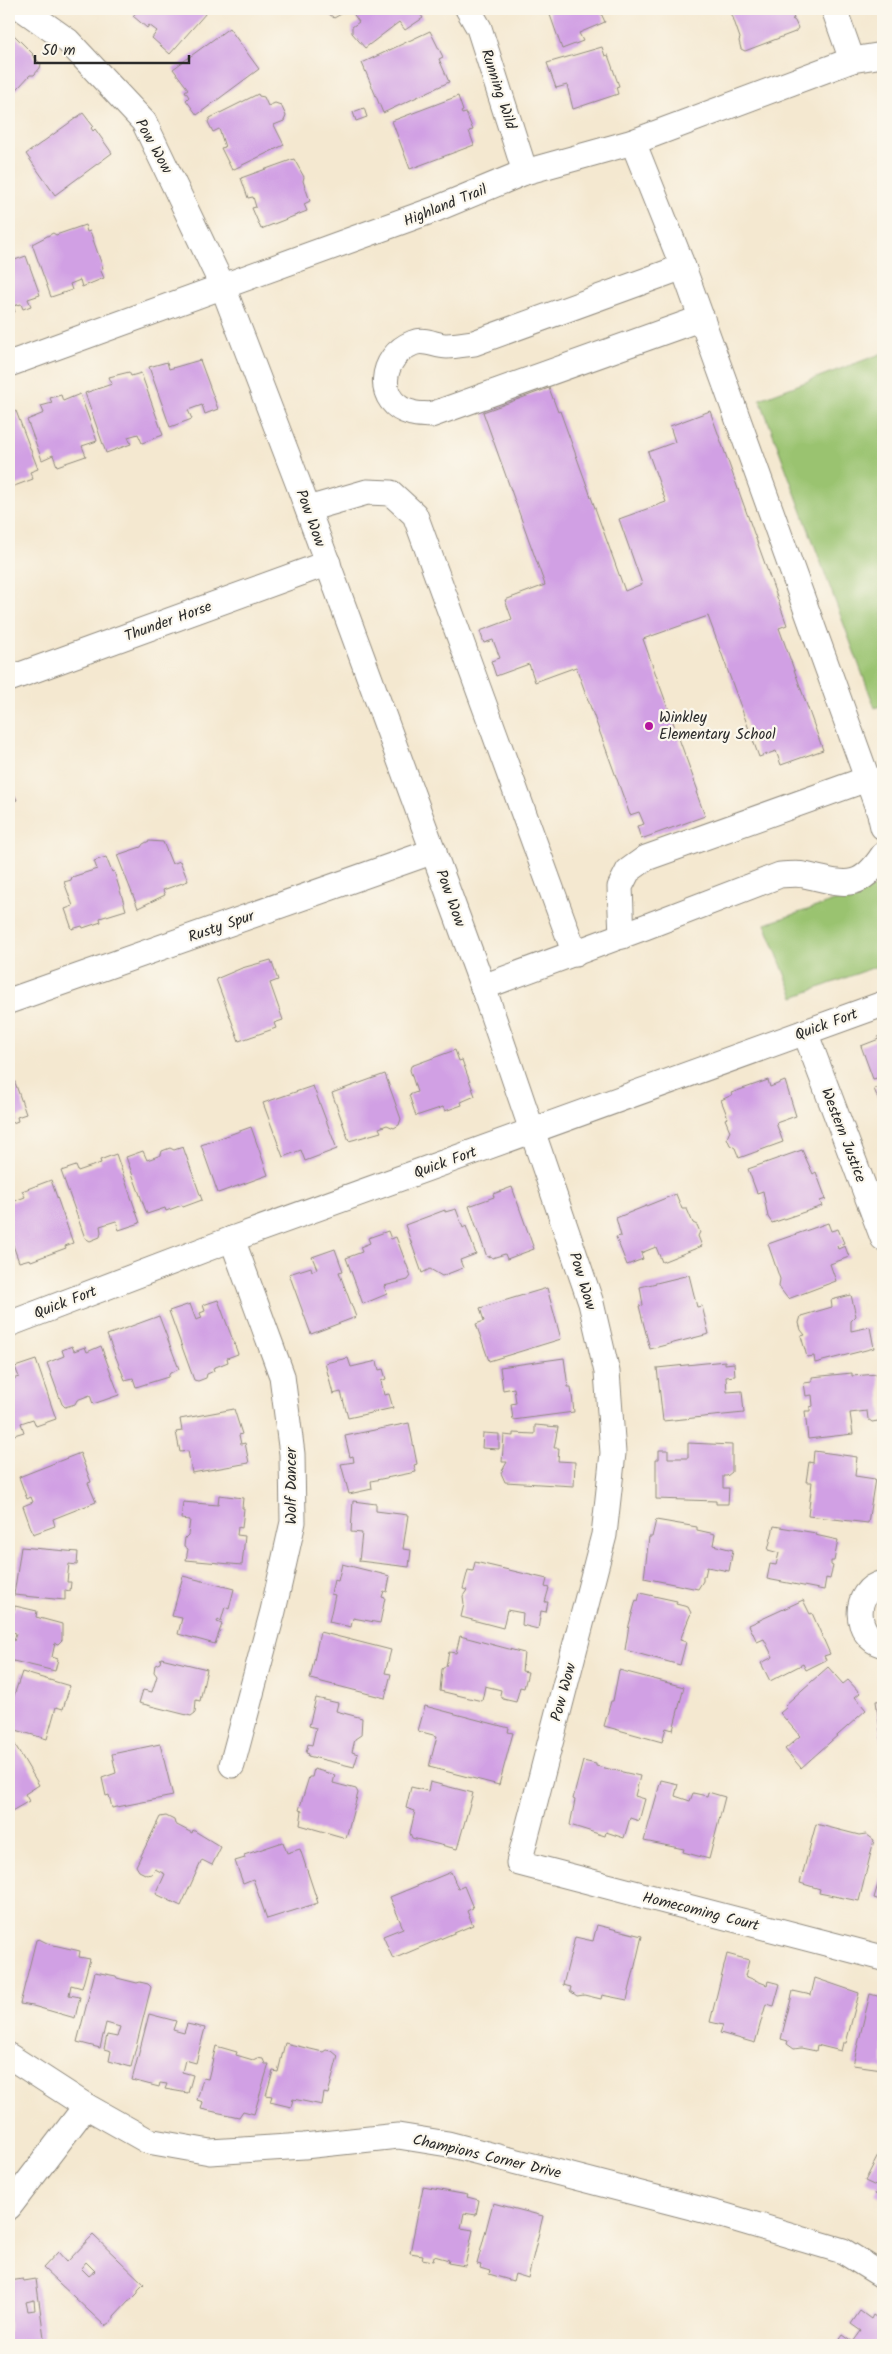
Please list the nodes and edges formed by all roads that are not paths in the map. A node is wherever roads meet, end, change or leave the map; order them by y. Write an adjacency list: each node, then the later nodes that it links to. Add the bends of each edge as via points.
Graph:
1 (23, 9): 9 (street, Pow Wow, via 68,41 144,122)
2 (468, 9): 7 (street, Running Wild, via 479,28)
3 (834, 9): 5 (street)
4 (883, 55): 5 (street, Highland Trail)
5 (852, 60): 6 (street, Highland Trail)
6 (633, 142): 7 (street, Highland Trail); 8 (street)
7 (525, 172): 9 (street, Highland Trail, via 436,209)
8 (683, 268): 10 (street); 10 (street, via 474,343 446,346 414,342 395,354 388,364 385,380 388,394 398,406 412,413 432,415)
9 (223, 287): 11 (street, Highland Trail); 12 (street, Pow Wow)
10 (702, 318): 15 (street)
11 (9, 364)
12 (308, 509): 13 (street, Pow Wow); 20 (street, via 367,492 391,493 415,515)
13 (328, 563): 14 (street, Thunder Horse); 17 (street, Pow Wow)
14 (9, 679)
15 (867, 780): 16 (street); 19 (street, via 646,858 628,871 620,887)
16 (883, 828)
17 (434, 851): 21 (street, Pow Wow); 22 (street, Rusty Spur)
18 (883, 855): 19 (street, via 862,879 841,883 802,874 780,875)
19 (622, 936): 20 (street)
20 (574, 954): 21 (street)
21 (483, 987): 25 (street, Pow Wow)
22 (9, 1002)
23 (883, 1004): 24 (street, Quick Fort)
24 (804, 1032): 25 (street, Quick Fort); 26 (street, Western Justice)
25 (534, 1130): 27 (street, Quick Fort); 32 (street, Pow Wow, via 591,1303 607,1372 613,1453 604,1535)
26 (883, 1238)
27 (232, 1239): 28 (street, Quick Fort); 31 (street, Wolf Dancer, via 282,1376 292,1454 293,1522)
28 (9, 1324)
29 (883, 1583): 30 (street, via 877,1584 864,1596 859,1613 863,1630 874,1643)
30 (883, 1645)
31 (232, 1765)
32 (519, 1864): 33 (street, Homecoming Court)
33 (883, 1958)
34 (9, 2056): 35 (street, Champions Corner Drive)
35 (86, 2106): 36 (street); 37 (street, Champions Corner Drive, via 148,2141 210,2152 398,2136 448,2144 722,2214 843,2251)
36 (9, 2207)
37 (883, 2276)

